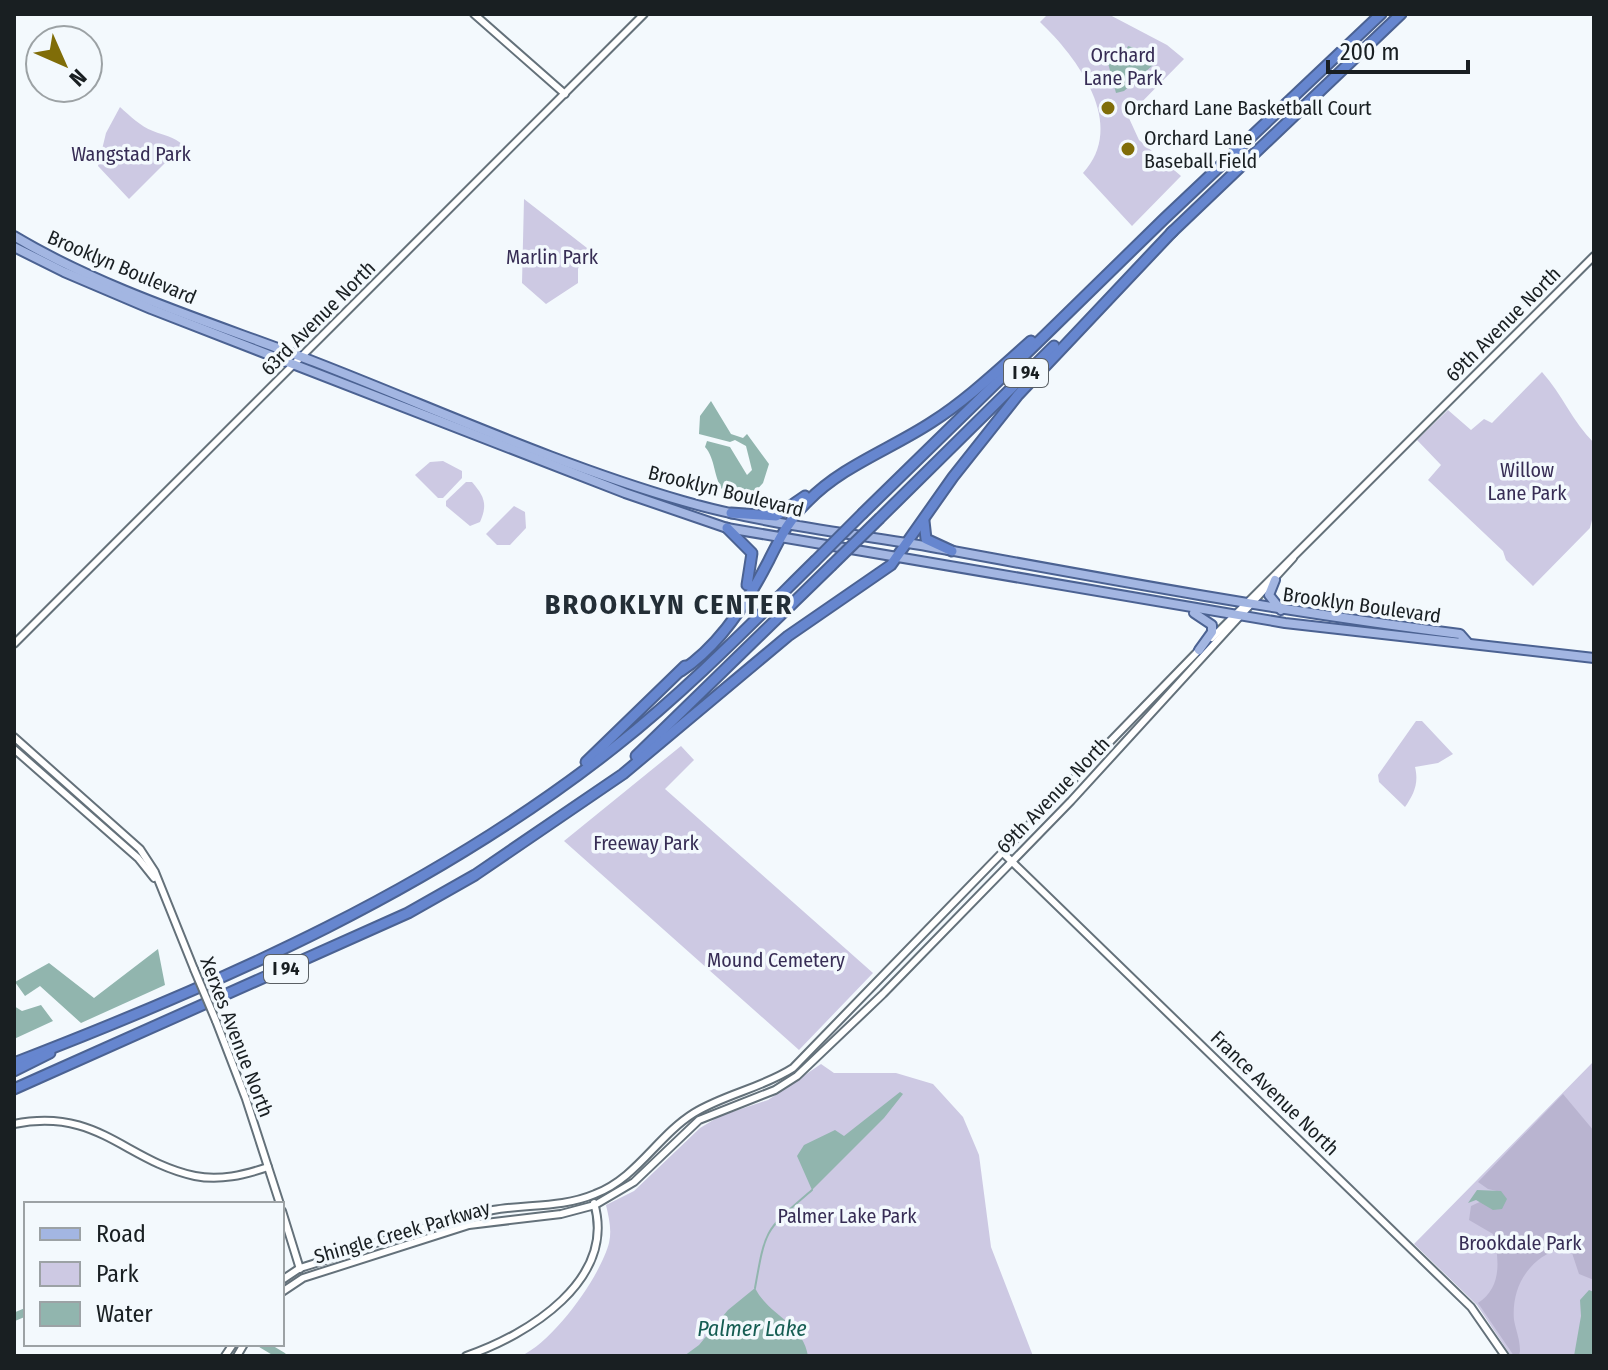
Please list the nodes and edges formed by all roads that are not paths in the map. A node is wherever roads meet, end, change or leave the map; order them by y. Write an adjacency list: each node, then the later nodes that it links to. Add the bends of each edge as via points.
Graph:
1 (474, 14): 5 (street)
2 (644, 14): 5 (street, 63rd Avenue North)
3 (1381, 14): 10 (highway, I 94)
4 (1401, 14): 6 (highway, I 94)
5 (565, 94): 11 (street, 63rd Avenue North)
6 (1173, 231): 15 (highway, via 1042,367); 37 (highway, I 94, bridge, via 653,742)
7 (14, 236): 11 (main road, Brooklyn Boulevard, via 91,274)
8 (14, 247): 12 (main road, Brooklyn Boulevard)
9 (1594, 256): 20 (street, 69th Avenue North)
10 (1054, 326): 13 (highway, via 948,411); 36 (highway, I 94, bridge, via 683,690)
11 (302, 357): 12 (street, 63rd Avenue North); 14 (main road, Brooklyn Boulevard, via 642,489)
12 (294, 364): 17 (main road, Brooklyn Boulevard); 30 (street, 63rd Avenue North)
13 (866, 460): 14 (highway, via 821,484 780,515); 16 (highway, via 818,491)
14 (731, 513): 16 (main road, Brooklyn Boulevard)
15 (926, 516): 19 (highway); 21 (highway, via 926,539)
16 (787, 525): 18 (highway); 19 (main road, Brooklyn Boulevard)
17 (727, 528): 18 (main road, Brooklyn Boulevard); 24 (highway, via 751,550)
18 (776, 542): 22 (main road, Brooklyn Boulevard); 24 (highway); 33 (highway, via 727,626)
19 (909, 543): 21 (main road, Brooklyn Boulevard); 22 (highway)
20 (1299, 550): 23 (street, 69th Avenue North); 26 (street, 69th Avenue North)
21 (952, 551): 26 (main road, Brooklyn Boulevard)
22 (900, 557): 25 (main road, Brooklyn Boulevard); 37 (highway, via 788,636 623,774)
23 (1275, 580): 26 (street, 69th Avenue North); 27 (main road, via 1269,595)
24 (747, 585): 33 (highway)
25 (1171, 604): 28 (main road, Brooklyn Boulevard); 31 (main road, via 1211,621 1212,632)
26 (1247, 606): 27 (main road, Brooklyn Boulevard); 28 (street, 69th Avenue North)
27 (1281, 611): 29 (main road, Brooklyn Boulevard, via 1460,634)
28 (1238, 616): 29 (main road, Brooklyn Boulevard, via 1455,645); 31 (street, 69th Avenue North); 39 (street, 69th Avenue North)
29 (1467, 642): 32 (main road, Brooklyn Boulevard)
30 (14, 644)
31 (1199, 650): 38 (street, 69th Avenue North)
32 (1594, 658)
33 (681, 671): 36 (highway)
34 (14, 737): 40 (street, Xerxes Avenue North, via 133,840)
35 (14, 749): 40 (street, Xerxes Avenue North, via 138,858)
36 (542, 801): 41 (highway, I 94, via 435,871 335,926)
37 (546, 828): 46 (highway, I 94, via 393,921)
38 (1003, 853): 39 (street, France Avenue North); 42 (street, 69th Avenue North)
39 (1013, 861): 43 (street, 69th Avenue North); 58 (street, France Avenue North, via 1471,1307)
40 (158, 885): 48 (street, Xerxes Avenue North, bridge, via 216,1021)
41 (66, 1043): 44 (highway, I 94); 45 (highway)
42 (814, 1048): 49 (street, Shingle Creek Parkway, via 771,1082 695,1112 627,1176)
43 (821, 1055): 51 (street, Shingle Creek Parkway, via 775,1090 699,1120 634,1182)
44 (14, 1063)
45 (14, 1071)
46 (14, 1089)
47 (14, 1124): 48 (street, via 77,1124 195,1176 235,1176)
48 (268, 1167): 50 (street, Xerxes Avenue North)
49 (592, 1196): 51 (street); 53 (street, Shingle Creek Parkway, via 494,1210)
50 (279, 1202)
51 (595, 1205): 54 (street, Shingle Creek Parkway, via 469,1225); 57 (street, via 596,1248 563,1298 524,1332)
52 (284, 1217): 53 (street)
53 (300, 1268): 54 (street); 55 (street, Shingle Creek Parkway)
54 (303, 1278): 56 (street, Shingle Creek Parkway)
55 (284, 1279)
56 (284, 1291)
57 (466, 1356)
58 (1505, 1356)

